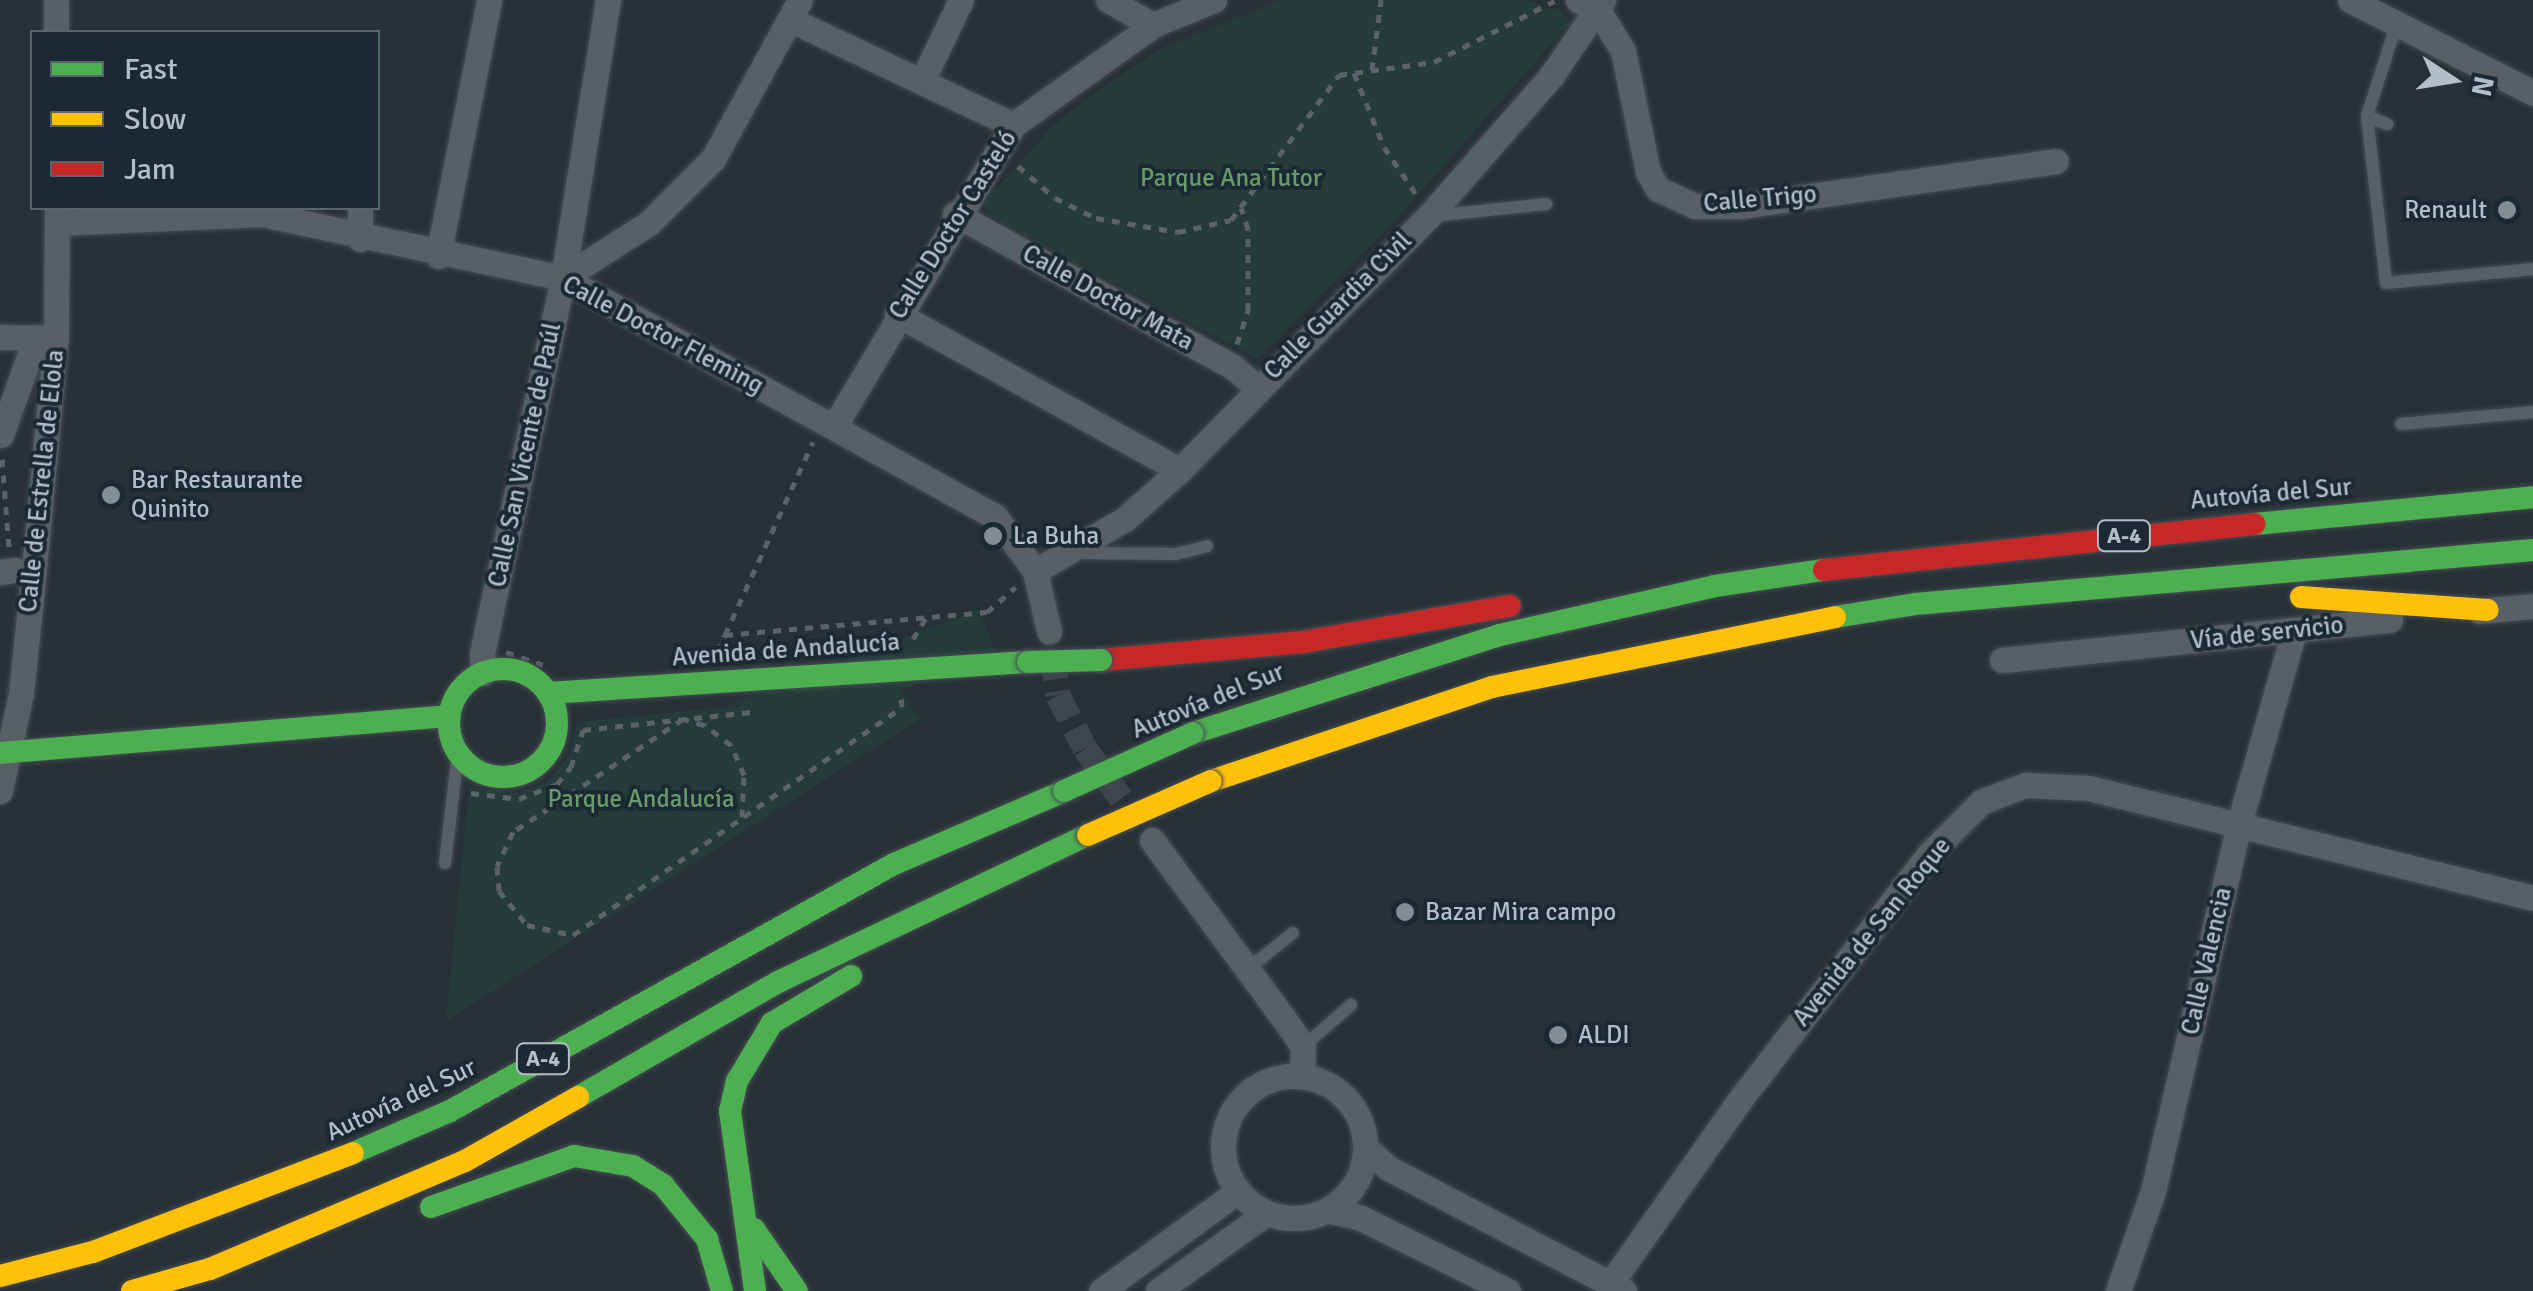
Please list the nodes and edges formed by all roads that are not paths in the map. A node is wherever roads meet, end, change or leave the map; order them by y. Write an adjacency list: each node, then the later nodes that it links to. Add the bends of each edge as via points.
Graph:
1 (56, 0): 12 (street)
2 (489, 0): 27 (street)
3 (608, 0): 29 (street, Calle San Vicente de Paúl)
4 (960, 0): 13 (street)
5 (1108, 0): 11 (street)
6 (1214, 0): 11 (street, Calle Doctor Casteló)
7 (2350, 0): 10 (street)
8 (1593, 3): 18 (street, Calle Trigo, via 1623,51 1648,172 1658,189 1694,206 1740,206); 25 (street, Calle Guardia Civil, via 1552,75)
9 (795, 10): 13 (street); 29 (street, via 742,114 686,191)
10 (2396, 23): 14 (street); 15 (lane)
11 (1154, 25): 17 (street, Calle Doctor Casteló)
12 (56, 30)
13 (922, 81): 17 (street)
14 (2533, 93)
15 (2367, 116): 16 (lane); 28 (lane, via 2386,284)
16 (2386, 124)
17 (1013, 126): 23 (street, Calle Doctor Casteló)
18 (2056, 161)
19 (1546, 204): 25 (lane)
20 (360, 210): 26 (street)
21 (262, 211): 22 (street, Calle Doctor Fleming); 26 (street, Calle Doctor Fleming)
22 (171, 212): 24 (street, Calle Doctor Fleming)
23 (955, 214): 30 (street, Calle Doctor Casteló); 33 (street, Calle Doctor Mata)
24 (57, 215): 32 (street, Calle de Estrella de Elola)
25 (1429, 216): 33 (street, Calle Guardia Civil)
26 (360, 239): 27 (street, Calle Doctor Fleming)
27 (438, 256): 29 (street, Calle Doctor Fleming)
28 (2533, 270)
29 (563, 278): 36 (street, Calle Doctor Fleming); 52 (street, Calle San Vicente de Paúl, via 482,653)
30 (897, 314): 36 (street, Calle Doctor Casteló); 39 (street)
31 (0, 337): 32 (street)
32 (46, 338): 34 (street); 55 (street, Calle de Estrella de Elola, via 21,693)
33 (1257, 386): 39 (street, Calle Guardia Civil)
34 (8, 394): 38 (street)
35 (2533, 412): 37 (lane)
36 (828, 423): 44 (street, Calle Doctor Fleming, via 995,516)
37 (2401, 424)
38 (1, 436)
39 (1180, 470): 43 (street, Calle Guardia Civil, via 1125,520)
40 (2533, 497): 45 (main road, Autovía del Sur / A-4, via 1884,561)
41 (1207, 546): 43 (lane, via 1176,554)
42 (2533, 550): 46 (main road, A-4)
43 (1068, 553): 44 (street, Calle Guardia Civil)
44 (1035, 571): 49 (street, Calle Doctor Fleming)
45 (1716, 586): 53 (main road, Avenida de Andalucía, bridge, via 1628,586 1304,642); 76 (main road, Autovía del Sur / A-4, bridge, via 1500,635 1192,733 894,864 450,1111 274,1188 93,1252)
46 (1915, 604): 48 (main road, via 2023,615 2358,596); 60 (main road, A-4, bridge, via 1706,639 1492,687 1211,781)
47 (2533, 606): 48 (street, Vía de servicio)
48 (2488, 610): 50 (street, Vía de servicio)
49 (1049, 631)
50 (2294, 631): 51 (street, Vía de servicio); 58 (street, Calle Valencia)
51 (2002, 660)
52 (484, 672): 53 (main road, via 511,669); 54 (main road, via 462,687)
53 (548, 693): 56 (main road, via 557,726 553,744 534,768 498,777 477,771)
54 (449, 716): 55 (main road); 56 (main road)
55 (2, 753): 57 (street, Calle de Estrella de Elola)
56 (458, 753): 61 (lane)
57 (0, 791)
58 (2240, 824): 62 (street, Avenida de San Roque); 77 (street, Avenida de San Roque, via 2090,788 2025,785 1980,802 1930,853 1738,1101); 85 (street, Calle Valencia, via 2153,1192)
59 (1152, 840): 64 (street)
60 (1040, 858): 70 (main road, via 772,1023 753,1046 730,1111); 75 (main road, A-4, via 778,982 465,1161)
61 (445, 863)
62 (2533, 898)
63 (1292, 933): 64 (lane)
64 (1248, 968): 66 (street)
65 (1351, 1005): 66 (lane)
66 (1302, 1048): 67 (street)
67 (1302, 1076): 68 (street, via 1340,1092 1354,1108); 69 (street, via 1256,1086 1227,1123 1223,1146)
68 (1366, 1148): 71 (street, via 1355,1184); 77 (street, via 1388,1168)
69 (1238, 1191): 72 (street); 82 (street)
70 (746, 1208): 80 (main road); 81 (main road, via 761,1248)
71 (1327, 1210): 72 (street, via 1286,1218); 84 (street, via 1361,1218)
72 (1266, 1212): 83 (street)
73 (399, 1220): 79 (main road, via 547,1161 605,1158 664,1185 707,1239)
74 (293, 1260): 75 (main road)
75 (210, 1269): 78 (main road, A-4)
76 (0, 1276)
77 (1617, 1287)
78 (132, 1291)
79 (722, 1291)
80 (755, 1291)
81 (797, 1291)
82 (1102, 1291)
83 (1158, 1291)
84 (1508, 1291)
85 (2118, 1291)

